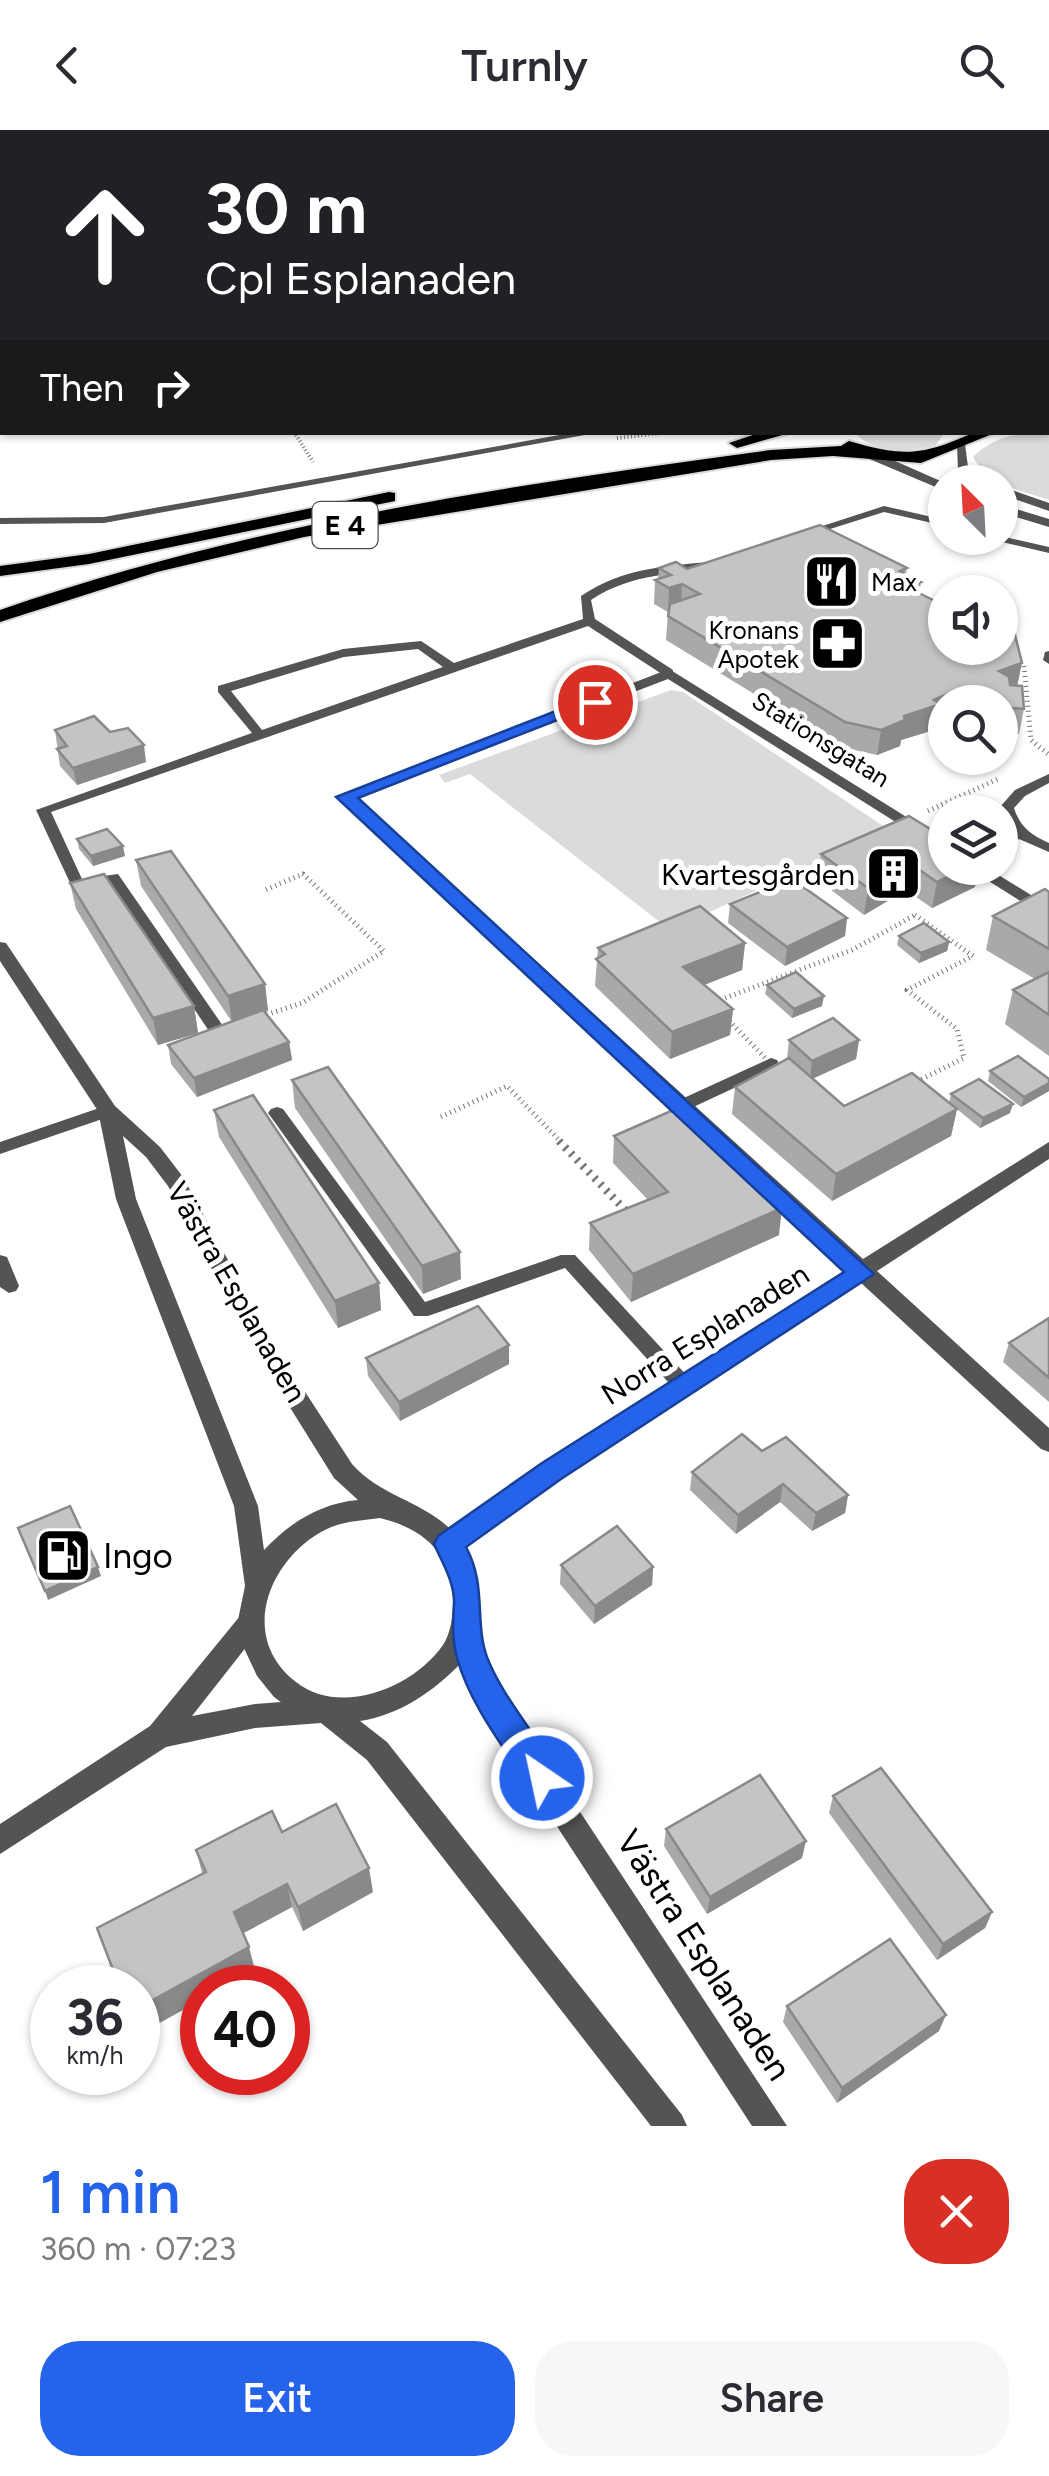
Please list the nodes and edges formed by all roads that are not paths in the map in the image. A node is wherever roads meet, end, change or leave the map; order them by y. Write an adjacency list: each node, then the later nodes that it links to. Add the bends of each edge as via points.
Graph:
1 (579, 435): 11 (lane, via 104,520)
2 (770, 435): 17 (highway, E 4, via 391,496 89,559)
3 (837, 435): 5 (highway, E 4)
4 (964, 441): 5 (highway, E 4, via 916,459)
5 (864, 452): 6 (street); 18 (highway, E 4, via 791,452 397,514 168,563)
6 (928, 480)
7 (1018, 496): 8 (street)
8 (1049, 507)
9 (1018, 514): 12 (street)
10 (928, 519): 13 (lane, via 884,508)
11 (0, 521)
12 (1049, 523)
13 (789, 539)
14 (1018, 544): 15 (lane)
15 (1049, 550)
16 (734, 558): 19 (lane, via 716,565 670,565 597,590 585,599)
17 (0, 570)
18 (0, 616)
19 (589, 621): 20 (lane); 21 (lane)
20 (454, 668): 22 (lane); 22 (lane, via 422,645 343,653 223,689)
21 (670, 673): 26 (street, Stationsgatan); 33 (street, via 346,797)
22 (259, 734): 31 (lane, via 43,810 77,884 114,877)
23 (1049, 778): 24 (lane)
24 (1017, 795)
25 (1018, 833): 27 (lane)
26 (928, 837)
27 (1049, 848)
28 (1003, 885): 29 (street)
29 (1049, 914)
30 (0, 947): 34 (street, Västra Esplanaden)
31 (218, 1030)
32 (771, 1064): 33 (lane)
33 (680, 1106): 39 (street)
34 (108, 1111): 36 (lane); 43 (street, Västra Esplanaden, via 176,1182 264,1346 343,1471); 45 (street, Västra Esplanaden, via 126,1199 246,1506)
35 (276, 1113): 41 (lane, via 421,1311 568,1260)
36 (0, 1148)
37 (1049, 1149): 39 (street, Norra Esplanaden)
38 (0, 1262): 40 (lane)
39 (862, 1274): 41 (street, Norra Esplanaden); 42 (street)
40 (9, 1286)
41 (684, 1386): 44 (street, Norra Esplanaden)
42 (1049, 1442)
43 (405, 1515): 44 (street); 45 (street, via 380,1508 339,1512 274,1553)
44 (448, 1544): 46 (street, via 462,1573)
45 (256, 1582): 47 (street)
46 (466, 1614): 48 (street, via 454,1651 415,1690 375,1710); 52 (street, Västra Esplanaden, via 472,1659 498,1713)
47 (249, 1624): 48 (street, via 264,1667 291,1697); 49 (street)
48 (325, 1710): 49 (street); 51 (street, via 377,1751)
49 (160, 1735): 50 (street)
50 (0, 1840)
51 (671, 2126)
52 (771, 2126)

